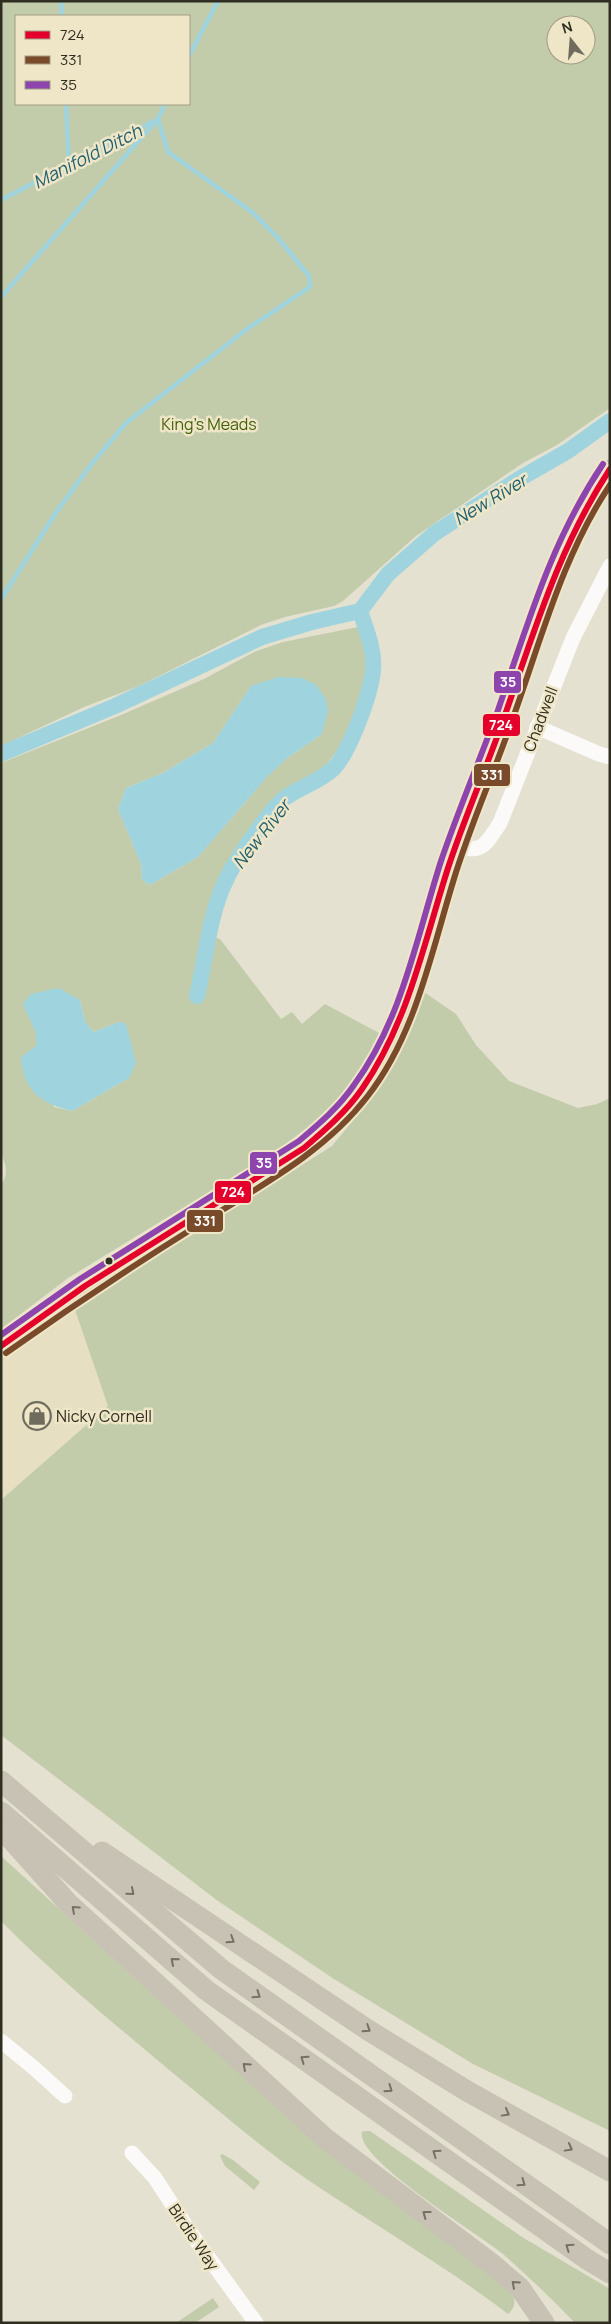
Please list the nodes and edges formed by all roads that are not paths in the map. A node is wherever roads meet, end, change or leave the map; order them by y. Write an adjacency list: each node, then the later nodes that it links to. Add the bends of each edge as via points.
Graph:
1 (610, 469): 5 (main road, via 578,520 554,572)
2 (610, 566): 3 (street, Chadwell, via 573,638)
3 (537, 727): 4 (street, via 598,754); 5 (street, Chadwell, via 500,823 486,844 472,851)
4 (610, 756)
5 (455, 847): 6 (main road, via 396,1032 349,1108 304,1148 85,1286)
6 (1, 1346)
7 (9, 1788): 13 (highway, one-way to 13, via 368,2030 467,2091); 14 (highway, one-way to 14, via 221,1970)
8 (1, 1812): 15 (highway, one-way to 8, via 206,1990)
9 (1, 1828): 17 (highway, one-way to 9, via 520,2288 492,2264 326,2139 68,1903)
10 (1, 2041): 11 (street)
11 (64, 2096)
12 (132, 2152): 16 (street, Birdie Way, via 155,2178)
13 (610, 2171)
14 (610, 2244)
15 (610, 2273)
16 (256, 2323)
17 (544, 2323)

